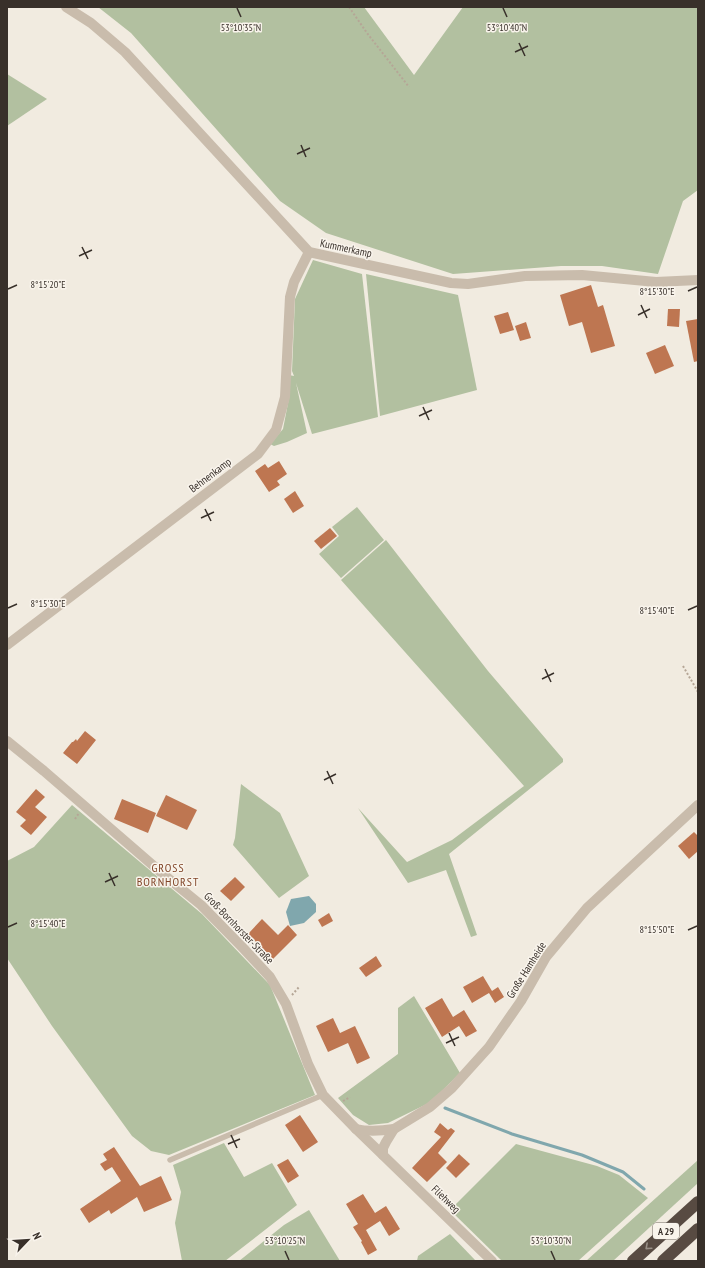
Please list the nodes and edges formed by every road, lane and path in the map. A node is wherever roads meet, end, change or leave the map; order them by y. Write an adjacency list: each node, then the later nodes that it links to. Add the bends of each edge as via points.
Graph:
1 (66, 7): 4 (street, Kummerkamp, via 91,23 125,52)
2 (349, 7): 3 (path)
3 (409, 87)
4 (309, 252): 5 (street, Kummerkamp, via 451,283 468,284 525,276 582,275 656,282); 6 (street, Behnenkamp, via 294,282 290,297 285,397 276,430 258,454)
5 (698, 280)
6 (7, 644)
7 (683, 666): 8 (path)
8 (698, 692)
9 (7, 742): 11 (street, Groß-Bornhorster-Straße, via 201,905 270,977 286,1004)
10 (698, 805): 13 (street, Große Hamheide, via 587,908 546,957 515,1010 489,1047 463,1077 430,1107)
11 (323, 1096): 12 (street, Groß-Bornhorster-Straße); 15 (lane)
12 (356, 1129): 13 (street, Große Hamheide, via 378,1132); 14 (street, Groß-Bornhorster-Straße)
13 (394, 1129): 14 (street, Große Hamheide, via 383,1148)
14 (383, 1155): 18 (street, Fliehweg)
15 (170, 1160)
16 (698, 1202): 19 (highway, A 29, one-way to 19)
17 (698, 1229): 20 (highway, A 29)
18 (492, 1261)
19 (633, 1261)
20 (663, 1261)

